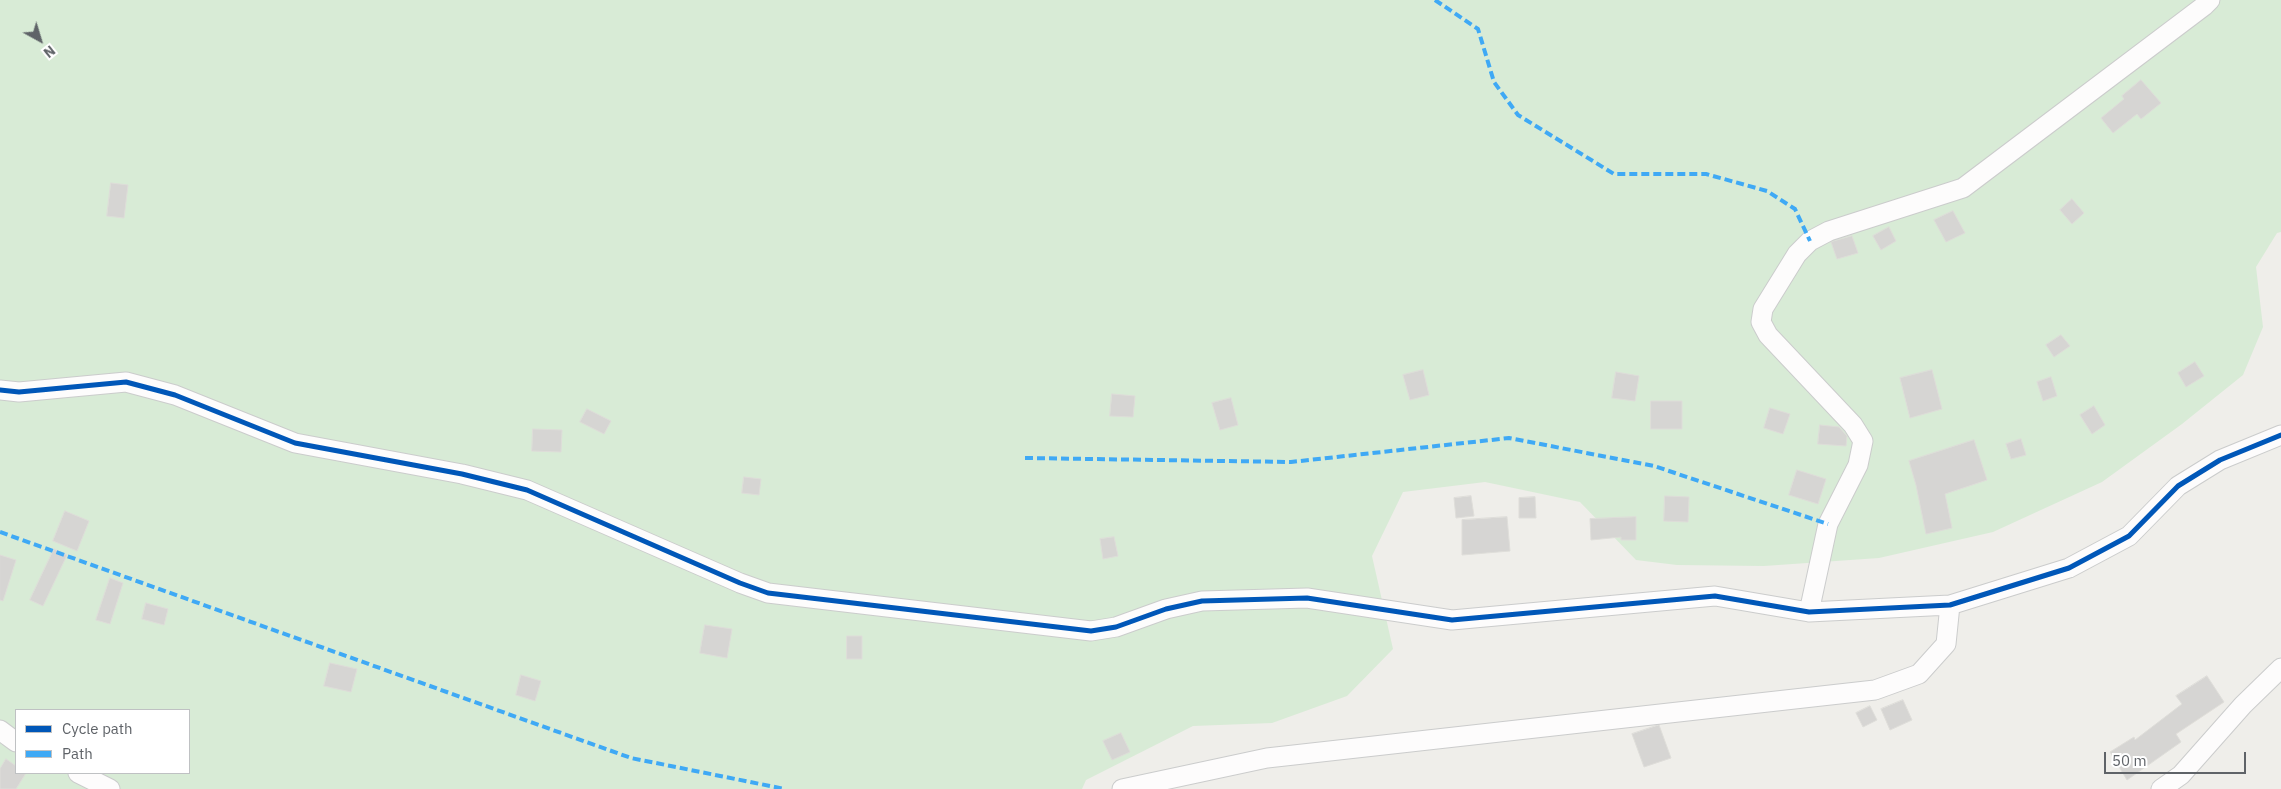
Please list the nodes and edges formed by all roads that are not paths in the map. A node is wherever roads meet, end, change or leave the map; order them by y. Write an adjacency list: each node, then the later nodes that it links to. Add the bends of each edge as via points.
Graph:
1 (2210, 0): 5 (street, via 1962,188 1830,231 1810,241 1796,254 1763,309 1761,322 1768,335 1863,440 1858,465 1828,524)
2 (0, 390): 5 (street, via 19,392 126,382 175,395 295,443 462,474 527,490 740,583 768,592 1091,631 1116,627 1166,609 1202,601 1298,598 1452,620 1715,596)
3 (2281, 435): 4 (street, via 2220,460 2178,486 2129,536 2069,568)
4 (1950, 605): 5 (street); 11 (street, via 1946,644 1919,674 1875,690 1267,758)
5 (1808, 612)
6 (2281, 668): 12 (street, via 2181,775)
7 (0, 730): 8 (street)
8 (15, 741)
9 (80, 774): 10 (street)
10 (110, 789)
11 (1122, 789)
12 (2161, 789)

